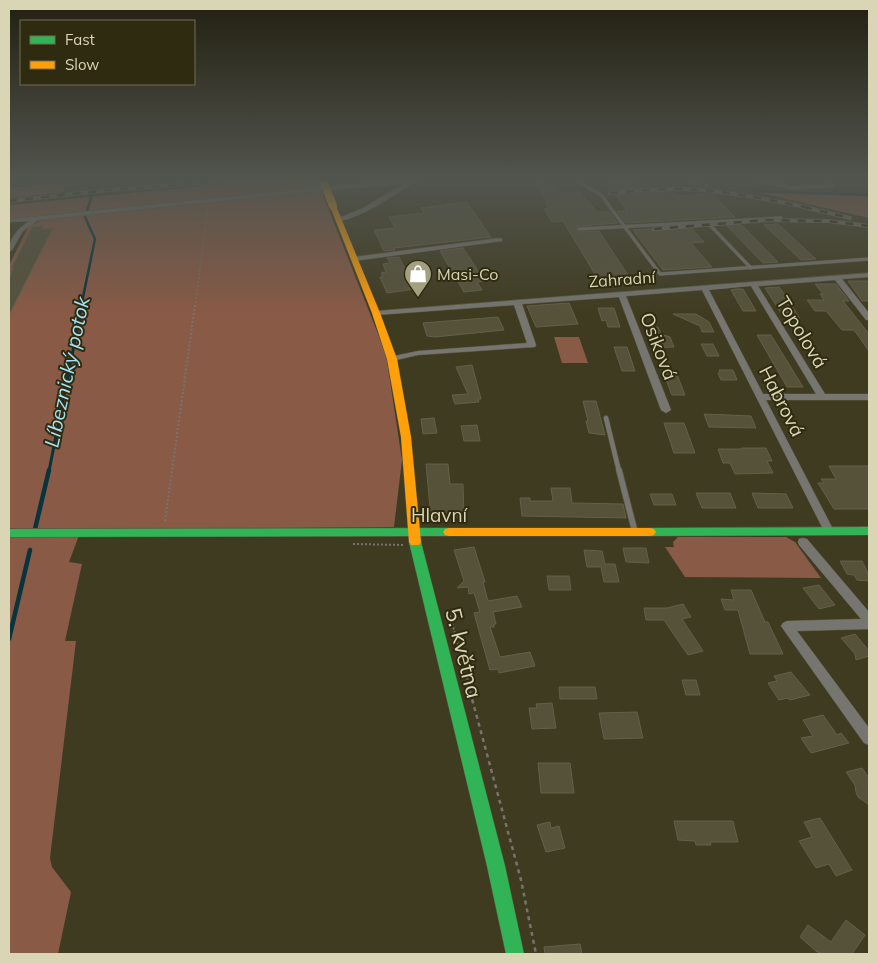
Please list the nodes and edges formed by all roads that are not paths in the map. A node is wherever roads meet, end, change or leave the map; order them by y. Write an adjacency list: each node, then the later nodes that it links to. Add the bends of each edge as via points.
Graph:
1 (15, 225): 8 (street)
2 (28, 225): 8 (street)
3 (340, 225): 11 (main road, 5. května)
4 (646, 225): 6 (lane)
5 (710, 225): 13 (lane)
6 (624, 226): 7 (lane); 13 (lane, via 660,274)
7 (579, 229)
8 (20, 230): 10 (street)
9 (500, 240): 11 (street)
10 (9, 250)
11 (354, 259): 20 (main road, 5. května)
12 (869, 259): 13 (lane)
13 (751, 268)
14 (869, 275): 15 (street, Zahradní)
15 (837, 278): 16 (street, Zahradní); 21 (street)
16 (753, 284): 17 (street, Zahradní); 24 (street, Topolová)
17 (704, 287): 18 (street, Zahradní); 23 (street, Habrová)
18 (621, 293): 19 (street, Zahradní); 26 (street, Osiková)
19 (517, 301): 20 (street, Zahradní); 22 (street, via 532,344 418,353)
20 (376, 313): 22 (main road, 5. května)
21 (869, 318)
22 (392, 359): 32 (main road, 5. května, via 406,437)
23 (760, 397): 24 (street); 28 (street, Habrová)
24 (822, 397): 25 (street)
25 (869, 397)
26 (666, 410)
27 (606, 418): 33 (lane)
28 (829, 531): 29 (main road, Hlavní); 30 (main road, Hlavní)
29 (869, 531)
30 (795, 532): 33 (main road, Hlavní); 34 (main road)
31 (9, 533): 32 (main road, Hlavní)
32 (413, 533): 33 (main road, Hlavní); 37 (main road, 5. května)
33 (636, 533)
34 (803, 542): 35 (street)
35 (869, 622): 36 (street, via 787,626)
36 (869, 739)
37 (515, 954)

